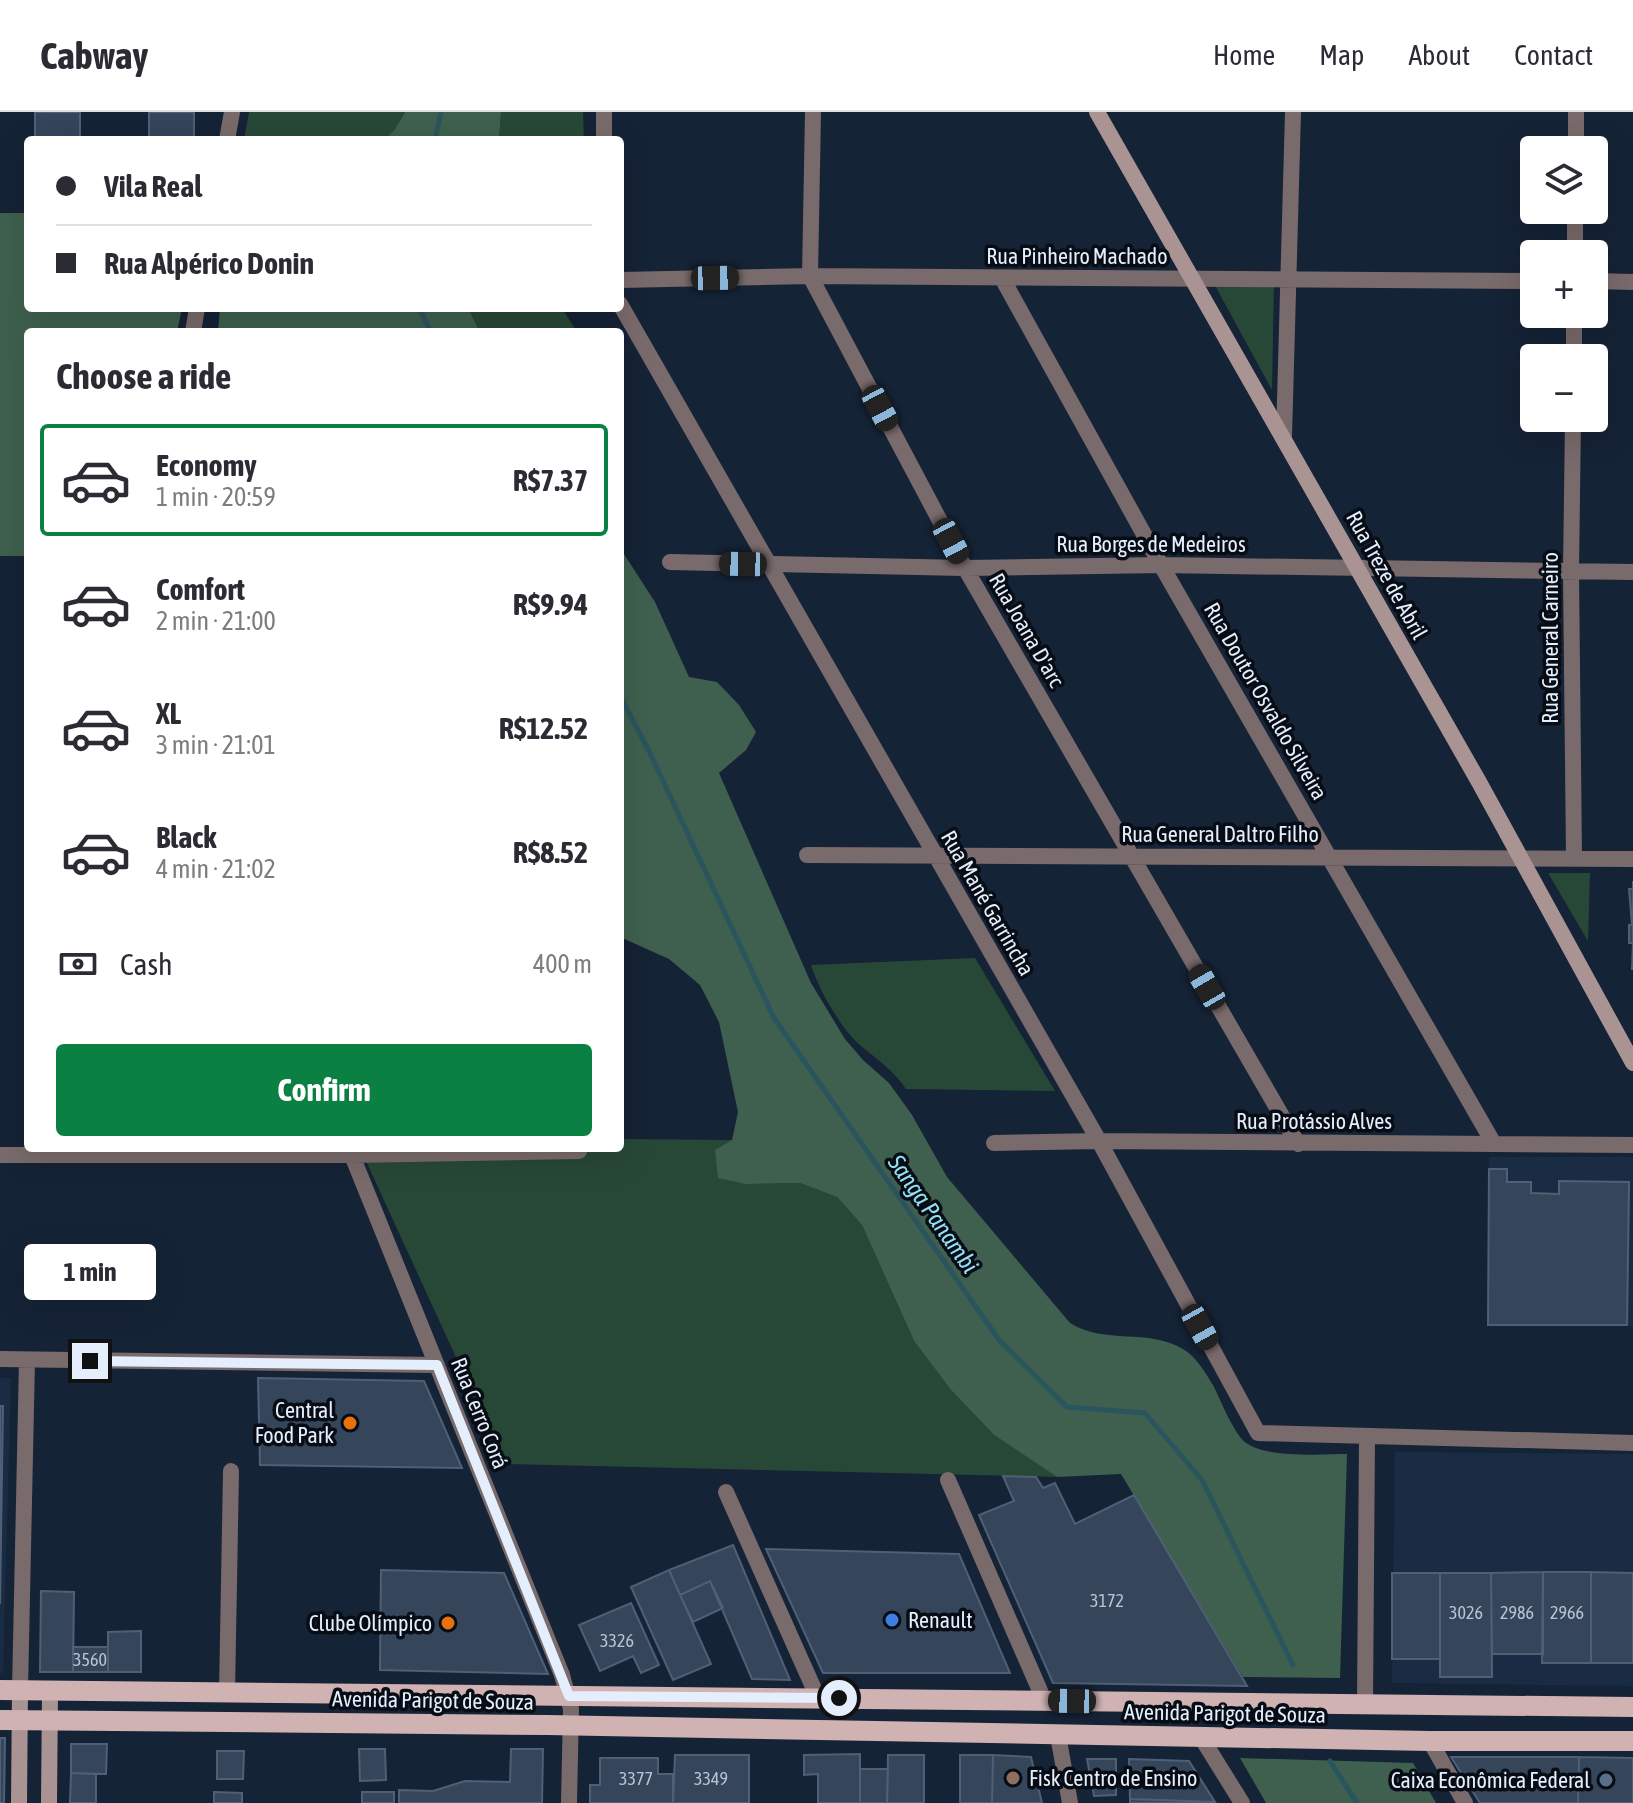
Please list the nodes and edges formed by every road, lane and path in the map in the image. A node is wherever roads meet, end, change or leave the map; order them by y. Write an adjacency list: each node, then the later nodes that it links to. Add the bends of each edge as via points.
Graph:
1 (232, 112): 7 (street)
2 (604, 112): 8 (street)
3 (813, 112): 10 (street, Rua Joana D'arc)
4 (1097, 112): 12 (street, Rua Treze de Abril)
5 (1293, 112): 13 (street)
6 (1576, 112): 9 (street)
7 (228, 136)
8 (604, 136)
9 (1576, 136)
10 (810, 276): 11 (street, Rua Pinheiro Machado); 14 (street, Rua Pinheiro Machado); 25 (street, Rua Joana D'arc)
11 (1002, 278): 12 (street, Rua Pinheiro Machado); 23 (street, Rua Doutor Osvaldo Silveira)
12 (1190, 278): 13 (street, Rua Pinheiro Machado); 20 (street, Rua Treze de Abril)
13 (1290, 279): 15 (street, Rua Pinheiro Machado); 20 (street)
14 (624, 280)
15 (1520, 281)
16 (1608, 281): 17 (street)
17 (1633, 282)
18 (624, 311): 22 (street, Rua Mané Garrincha)
19 (1573, 432): 26 (street, Rua General Carneiro)
20 (1284, 436): 24 (street, Rua Treze de Abril)
21 (670, 562): 22 (street, Rua Borges de Medeiros)
22 (767, 564): 25 (street, Rua Borges de Medeiros); 28 (street, Rua Mané Garrincha)
23 (1161, 565): 24 (street, Rua Borges de Medeiros); 25 (street, Rua Borges de Medeiros); 31 (street, Rua Doutor Osvaldo Silveira)
24 (1356, 567): 26 (street, Rua Borges de Medeiros); 32 (street, Rua Treze de Abril)
25 (965, 568): 30 (street, Rua Joana D'arc)
26 (1571, 572): 27 (street, Rua Borges de Medeiros); 33 (street, Rua General Carneiro)
27 (1633, 572)
28 (935, 854): 29 (street, Rua General Daltro Filho); 30 (street, Rua General Daltro Filho); 36 (street, Rua Mané Garrincha)
29 (807, 855)
30 (1132, 856): 31 (street, Rua General Daltro Filho); 38 (street, Rua Joana D'arc)
31 (1331, 857): 32 (street, Rua General Daltro Filho); 39 (street, Rua Doutor Osvaldo Silveira)
32 (1520, 858): 33 (street, Rua General Daltro Filho); 35 (street, Rua Treze de Abril)
33 (1574, 858): 34 (street, Rua General Daltro Filho)
34 (1633, 859)
35 (1633, 1063)
36 (1099, 1141): 37 (street, Rua Protássio Alves); 38 (street, Rua Protássio Alves); 46 (street, Rua Mané Garrincha, via 1258,1433)
37 (994, 1143)
38 (1298, 1144): 39 (street, Rua Protássio Alves)
39 (1494, 1144): 40 (street, Rua Protássio Alves)
40 (1633, 1145)
41 (350, 1152): 42 (street); 45 (street, Rua Cerro Corá)
42 (0, 1155)
43 (0, 1359): 44 (street)
44 (27, 1360): 45 (street); 51 (street)
45 (437, 1365): 54 (street, Rua Cerro Corá)
46 (1367, 1436): 47 (street); 60 (street)
47 (1633, 1443)
48 (231, 1471): 53 (street)
49 (948, 1480): 57 (street)
50 (726, 1492): 56 (street)
51 (10, 1690): 52 (main road, Avenida Parigot de Souza); 62 (street)
52 (50, 1691): 53 (main road, Avenida Parigot de Souza); 63 (street)
53 (227, 1693): 54 (main road, Avenida Parigot de Souza)
54 (569, 1696): 55 (main road, Avenida Parigot de Souza); 64 (street, Rua Cerro Corá)
55 (687, 1697): 56 (main road, Avenida Parigot de Souza); 64 (main road, via 591,1706 575,1714)
56 (818, 1698): 58 (main road, Avenida Parigot de Souza)
57 (1044, 1700): 58 (main road, Avenida Parigot de Souza); 59 (main road, Avenida Parigot de Souza)
58 (1006, 1701): 65 (main road, via 929,1710 922,1716)
59 (1244, 1702): 60 (main road, Avenida Parigot de Souza); 67 (main road, via 1260,1706 1265,1721)
60 (1365, 1703): 61 (main road, Avenida Parigot de Souza); 68 (main road, via 1278,1714 1276,1723)
61 (1633, 1707)
62 (10, 1720): 63 (main road, Avenida Parigot de Souza); 71 (street)
63 (49, 1720): 64 (main road, Avenida Parigot de Souza); 72 (street)
64 (571, 1726): 65 (main road, Avenida Parigot de Souza); 73 (street, Rua Cerro Corá)
65 (931, 1733): 66 (main road, Avenida Parigot de Souza)
66 (1058, 1735): 67 (main road, Avenida Parigot de Souza); 74 (street)
67 (1201, 1737): 68 (main road, Avenida Parigot de Souza); 75 (street)
68 (1291, 1738): 69 (main road, Avenida Parigot de Souza)
69 (1430, 1741): 70 (main road, Avenida Parigot de Souza); 76 (street)
70 (1633, 1741)
71 (19, 1803)
72 (49, 1803)
73 (569, 1803)
74 (1070, 1803)
75 (1242, 1803)
76 (1465, 1803)

